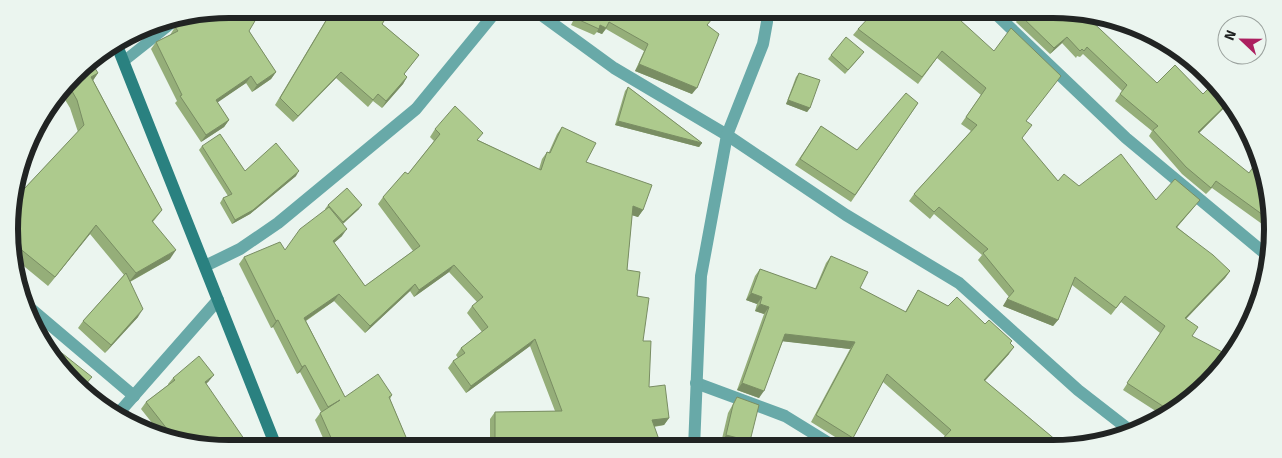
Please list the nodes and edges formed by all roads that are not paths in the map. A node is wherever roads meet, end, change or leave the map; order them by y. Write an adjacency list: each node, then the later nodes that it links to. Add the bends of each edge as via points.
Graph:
1 (491, 18): 10 (street, via 416,109 278,223 240,249)
2 (545, 18): 8 (street, via 614,68)
3 (766, 18): 8 (street, via 763,44)
4 (1000, 18): 9 (street, via 1126,138)
5 (168, 27): 7 (lane)
6 (118, 49): 7 (main road)
7 (124, 61): 10 (main road)
8 (726, 135): 13 (street, via 701,276); 16 (street, via 846,216 959,283 1078,390)
9 (1263, 252)
10 (204, 266): 11 (main road)
11 (218, 300): 14 (street); 17 (main road)
12 (35, 312): 14 (street)
13 (696, 383): 18 (street); 19 (street, via 785,416)
14 (134, 396): 15 (street)
15 (121, 411)
16 (1126, 427)
17 (273, 440)
18 (694, 440)
19 (824, 440)

